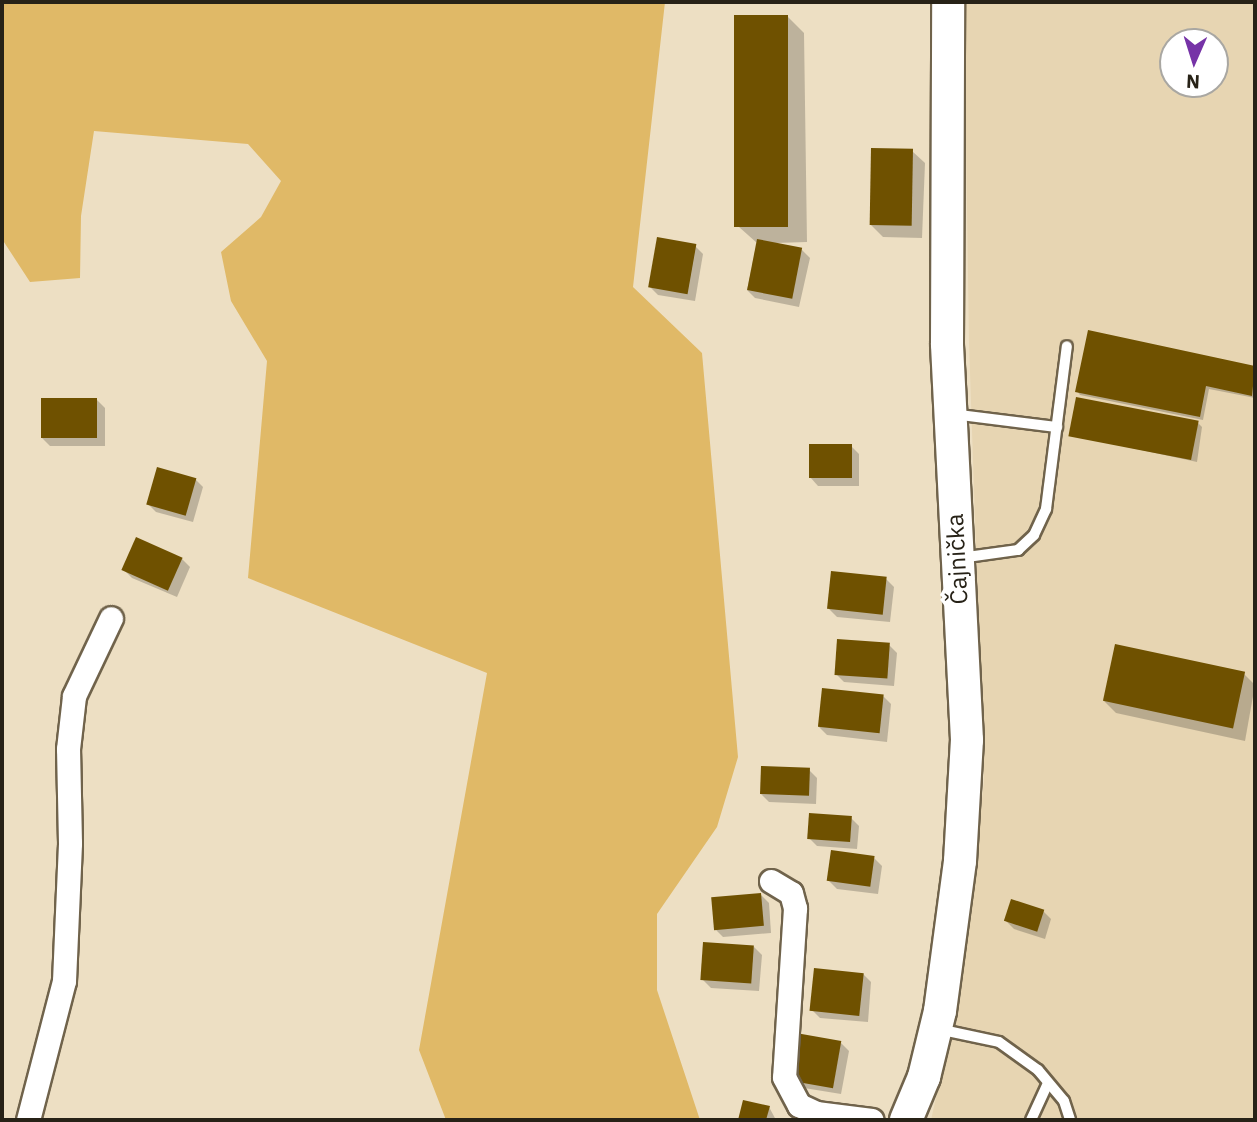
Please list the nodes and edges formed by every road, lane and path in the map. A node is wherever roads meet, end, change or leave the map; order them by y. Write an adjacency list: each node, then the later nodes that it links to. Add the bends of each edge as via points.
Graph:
1 (948, 2): 3 (main road, Čajnička)
2 (1068, 346): 4 (lane)
3 (951, 414): 4 (lane); 5 (main road, Čajnička)
4 (1057, 427): 5 (lane, via 1046,509 1034,535 1018,550)
5 (957, 558): 8 (main road, Čajnička, via 967,740 960,861)
6 (111, 618): 11 (street, via 74,696 68,749 70,843 64,981)
7 (771, 881): 12 (street, via 791,893 795,908 784,1077 799,1105 816,1113)
8 (936, 1028): 9 (lane, via 999,1042); 10 (main road, Čajnička)
9 (1048, 1083): 13 (lane); 14 (lane, via 1064,1101)
10 (909, 1117)
11 (28, 1120)
12 (872, 1120)
13 (1031, 1120)
14 (1070, 1120)

